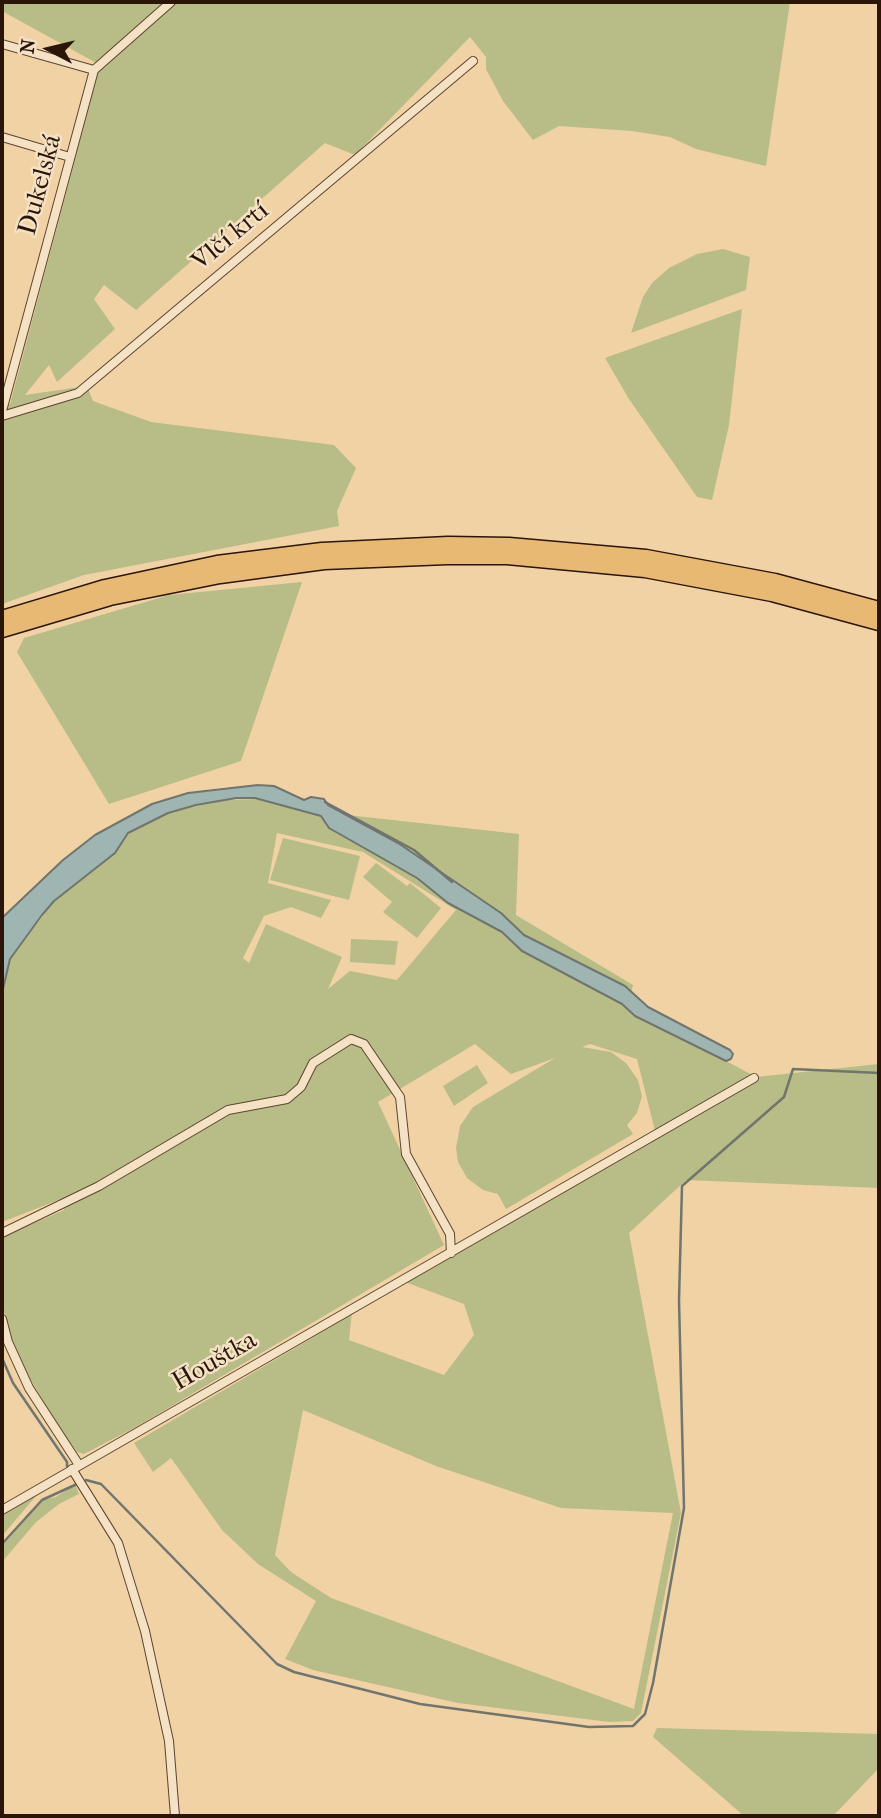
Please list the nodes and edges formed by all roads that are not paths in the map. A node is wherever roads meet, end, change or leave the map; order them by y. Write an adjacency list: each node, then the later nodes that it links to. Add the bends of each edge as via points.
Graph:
1 (171, 2): 4 (street)
2 (2, 44): 4 (street)
3 (473, 61): 7 (street, Vlčí krtí, via 78,393)
4 (94, 70): 6 (street, Dukelská)
5 (2, 137): 6 (street)
6 (70, 157): 7 (street, Dukelská)
7 (2, 414)
8 (734, 579): 9 (highway); 11 (highway, via 586,550 509,545 373,546 169,572); 13 (highway, via 507,557 385,558 268,568 185,582 110,598)
9 (774, 588): 10 (highway); 12 (highway)
10 (879, 610)
11 (2, 618)
12 (879, 623)
13 (2, 630)
14 (754, 1078): 16 (street, Houštka)
15 (2, 1233): 16 (street, via 99,1186 228,1110 287,1099 302,1087 317,1060 351,1039 365,1044 401,1097 406,1154 450,1234)
16 (451, 1253): 18 (street, Houštka)
17 (2, 1319): 18 (street, via 29,1388)
18 (76, 1467): 19 (street, Houštka); 20 (street, via 118,1543 145,1631 169,1741)
19 (2, 1510)
20 (175, 1816)

